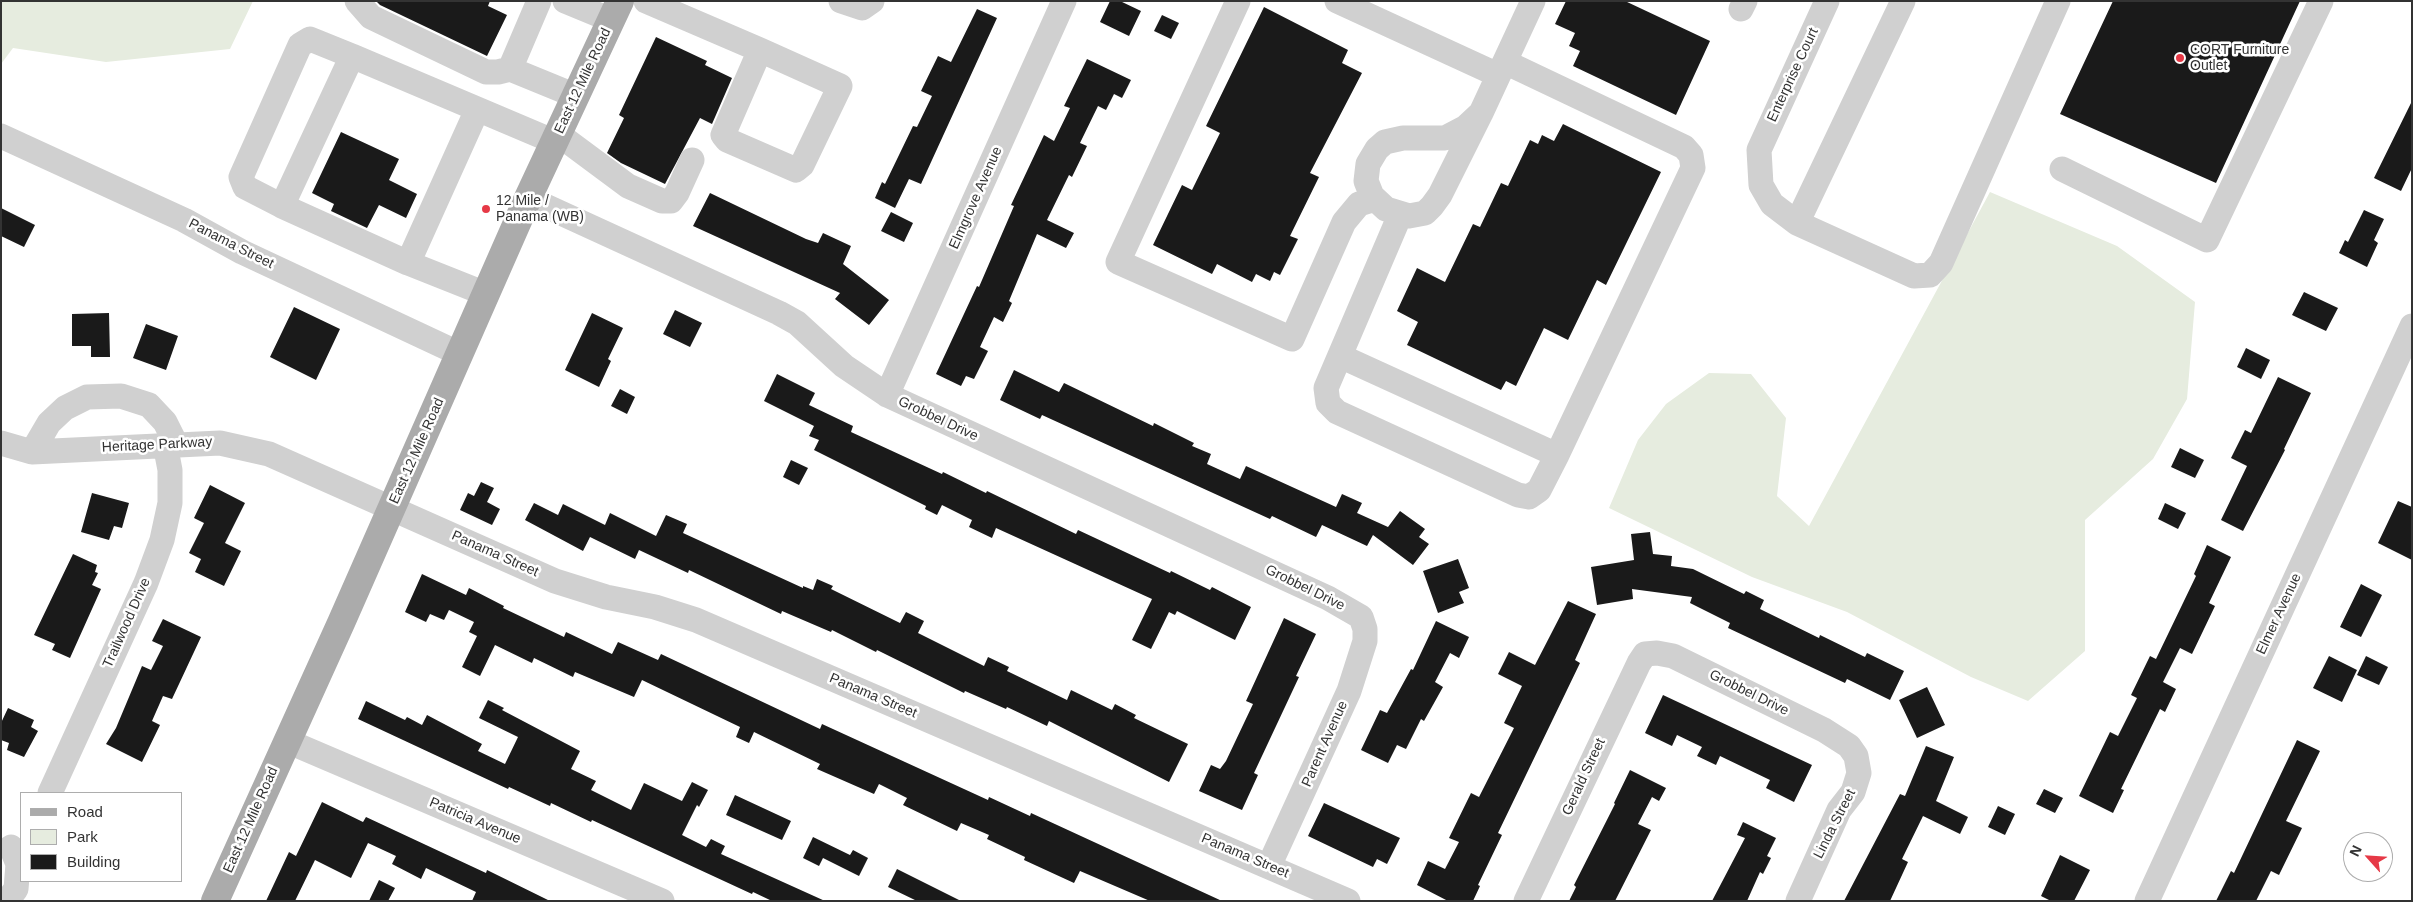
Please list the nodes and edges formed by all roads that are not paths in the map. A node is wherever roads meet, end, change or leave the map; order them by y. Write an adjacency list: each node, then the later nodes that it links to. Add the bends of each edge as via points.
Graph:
1 (358, 1): 18 (street, via 371,17 486,72)
2 (539, 1): 18 (street)
3 (565, 1): 15 (street)
4 (646, 1): 16 (street)
5 (841, 1): 6 (street, via 862,8)
6 (872, 1)
7 (1064, 1): 37 (street, Elmgrove Avenue)
8 (1238, 1): 28 (street, via 1118,262 1292,338 1344,222 1359,204)
9 (1336, 1): 19 (street)
10 (1533, 1): 19 (street)
11 (1827, 1): 31 (street, Enterprise Court, via 1759,150 1762,185 1772,204)
12 (1904, 1): 31 (street)
13 (2058, 1): 31 (street, via 1941,263 1930,275 1914,276)
14 (2322, 1): 26 (street, via 2207,240)
15 (615, 10): 20 (main road, East 12 Mile Road)
16 (760, 50): 16 (street, via 840,86 802,165 796,170 727,140 724,135)
17 (352, 56): 21 (street); 29 (street); 29 (street, via 310,39 300,45 241,177 245,187)
18 (510, 68): 20 (street)
19 (1501, 68): 22 (street); 41 (street, via 1684,147 1691,155 1693,168)
20 (576, 96): 24 (main road, East 12 Mile Road)
21 (477, 110): 24 (street); 32 (street)
22 (1481, 112): 28 (street, via 1466,127 1445,138 1403,138 1385,142 1377,149 1366,172 1368,189); 30 (street, via 1432,206 1417,216)
23 (1, 136): 35 (street, Panama Street, via 184,220 242,252)
24 (556, 138): 25 (street, via 628,186 662,201 671,201 677,193); 27 (main road, East 12 Mile Road)
25 (692, 160)
26 (2062, 169)
27 (528, 198): 33 (main road, East 12 Mile Road); 37 (street, Grobbel Drive, via 785,316 814,337 844,366)
28 (1375, 199): 30 (street)
29 (282, 206): 32 (street)
30 (1400, 215): 36 (street)
31 (1797, 223)
32 (408, 263): 33 (street)
33 (486, 294): 35 (main road, East 12 Mile Road)
34 (2412, 326): 56 (street, Elmer Avenue)
35 (460, 354): 42 (main road, East 12 Mile Road)
36 (1340, 356): 41 (street); 41 (street, via 1326,388 1328,403 1337,412 1518,495 1529,497 1539,490)
37 (887, 395): 43 (street, Grobbel Drive, via 1328,598)
38 (1, 443): 40 (street, Heritage Parkway)
39 (171, 444): 40 (street, Heritage Parkway); 40 (street, Trailwood Drive, via 165,422 149,405 121,396 87,397 65,408 49,422); 42 (street, Heritage Parkway, via 220,443 269,454); 47 (street, Trailwood Drive, via 170,503 162,540 146,583)
40 (32, 452)
41 (1557, 455)
42 (392, 509): 45 (main road, East 12 Mile Road); 49 (street, Panama Street, via 555,581 696,620)
43 (1361, 617): 49 (street, Parent Avenue, via 1365,641 1349,691)
44 (1645, 654): 46 (street, Grobbel Drive, via 1673,656); 54 (street, Gerald Street)
45 (287, 741): 51 (main road, East 12 Mile Road); 52 (street, Patricia Avenue)
46 (1850, 746): 55 (street, Linda Street, via 1856,756 1859,773 1853,792 1839,810)
47 (50, 792)
48 (11, 845): 50 (street, via 18,864 16,889)
49 (1269, 866): 53 (street, Panama Street)
50 (7, 901)
51 (215, 901)
52 (662, 901)
53 (1348, 901)
54 (1526, 901)
55 (1798, 901)
56 (2147, 901)

